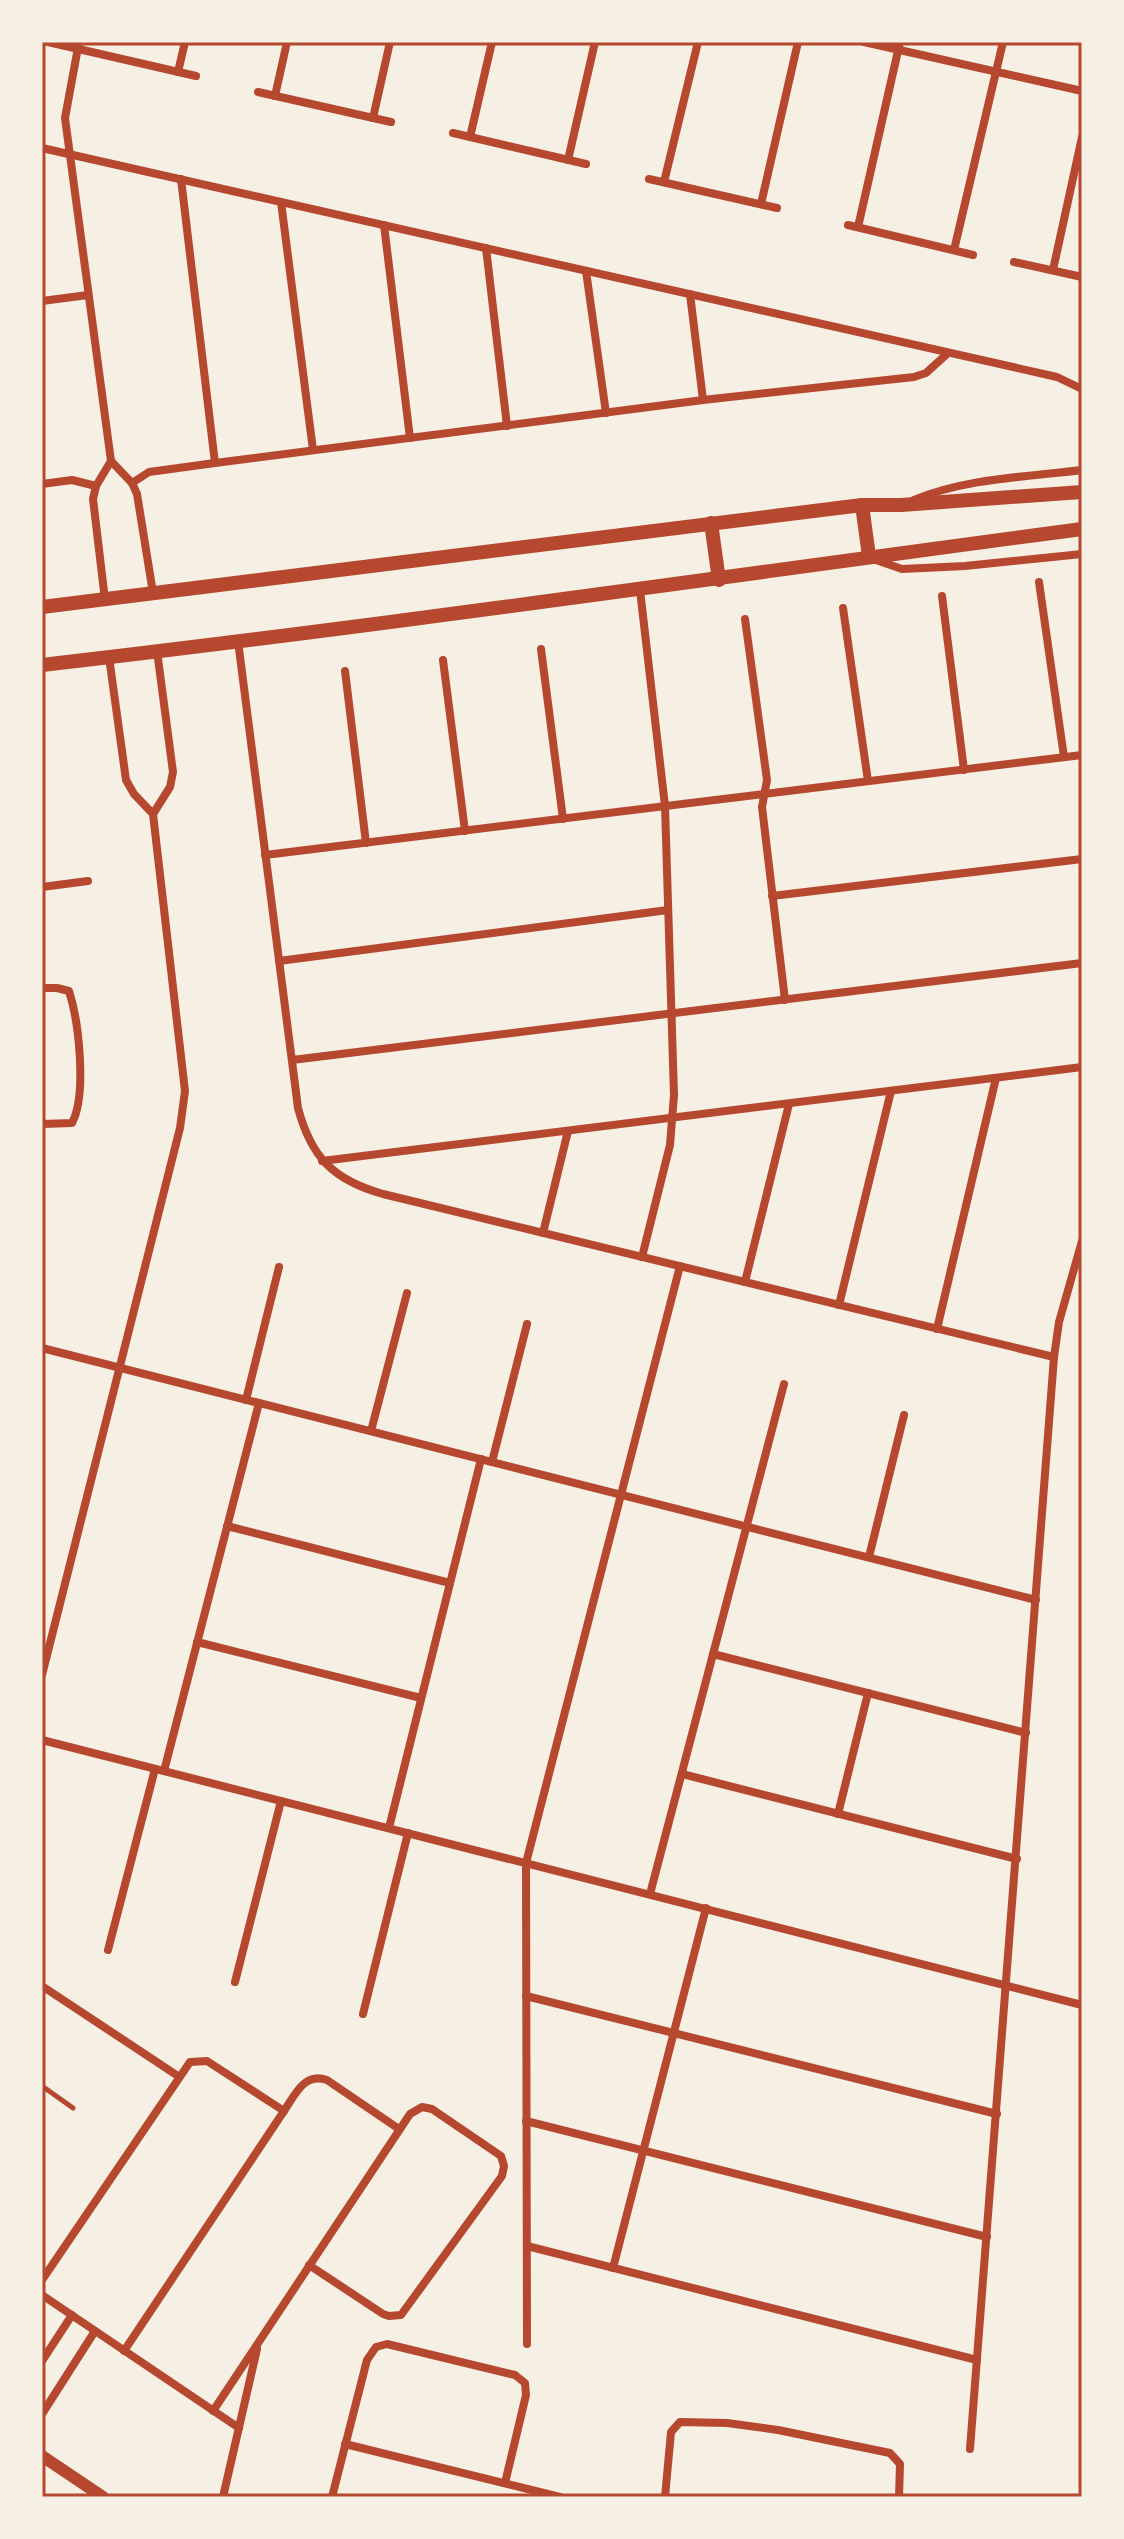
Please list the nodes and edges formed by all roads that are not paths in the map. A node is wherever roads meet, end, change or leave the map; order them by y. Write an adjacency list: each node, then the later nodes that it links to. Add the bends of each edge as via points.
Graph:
1 (48, 42): 11 (street)
2 (185, 42): 13 (street)
3 (287, 42): 18 (street)
4 (390, 42): 19 (street)
5 (492, 42): 22 (street)
6 (595, 42): 26 (street)
7 (698, 42): 30 (street)
8 (798, 42): 32 (street)
9 (864, 42): 12 (street)
10 (1003, 42): 14 (street)
11 (78, 45): 13 (street); 25 (street, via 66,104)
12 (899, 46): 14 (street); 36 (street)
13 (178, 72): 15 (street)
14 (996, 73): 16 (street); 38 (street)
15 (196, 76)
16 (1082, 91)
17 (258, 92): 18 (street)
18 (275, 96): 19 (street)
19 (373, 118): 20 (street)
20 (391, 122)
21 (453, 133): 22 (street)
22 (470, 137): 26 (street)
23 (1082, 137): 41 (street)
24 (42, 148): 25 (street)
25 (70, 154): 28 (street); 45 (street)
26 (568, 160): 27 (street)
27 (586, 164)
28 (181, 179): 31 (street); 55 (street)
29 (649, 179): 30 (street)
30 (664, 182): 32 (street)
31 (281, 202): 34 (street); 53 (street)
32 (761, 204): 33 (street)
33 (777, 208)
34 (384, 225): 37 (street); 52 (street)
35 (848, 225): 36 (street)
36 (858, 227): 38 (street)
37 (486, 248): 42 (street); 51 (street)
38 (954, 250): 39 (street)
39 (973, 255)
40 (1014, 262): 41 (street)
41 (1053, 270): 43 (street)
42 (586, 271): 44 (street); 50 (street)
43 (1082, 277)
44 (690, 294): 47 (street); 49 (street)
45 (88, 295): 46 (street); 54 (street)
46 (42, 301)
47 (948, 353): 48 (street, via 1057,377); 49 (street, via 914,377)
48 (1082, 389)
49 (703, 400): 50 (street)
50 (606, 413): 51 (street)
51 (507, 426): 52 (street)
52 (410, 438): 53 (street)
53 (313, 450): 55 (street)
54 (111, 461): 57 (street); 59 (street)
55 (215, 463): 57 (street, via 149,472)
56 (1082, 470): 62 (street, via 936,490)
57 (132, 483): 70 (street)
58 (42, 484): 59 (street, via 72,480)
59 (96, 486): 72 (street, via 93,511)
60 (1082, 492): 62 (main road)
61 (862, 505): 62 (main road); 63 (main road); 66 (main road)
62 (901, 505)
63 (711, 523): 67 (main road); 70 (main road)
64 (1082, 529): 66 (main road)
65 (1082, 554): 66 (street, via 902,569)
66 (869, 556): 67 (main road)
67 (719, 580): 69 (main road)
68 (1039, 582): 84 (street)
69 (640, 590): 76 (main road); 88 (street)
70 (153, 593): 72 (main road)
71 (942, 596): 85 (street)
72 (105, 600): 73 (main road)
73 (42, 607)
74 (843, 608): 86 (street)
75 (745, 619): 87 (street, via 767,780)
76 (238, 641): 78 (main road); 93 (street)
77 (541, 649): 90 (street)
78 (157, 651): 79 (main road); 89 (street, via 173,772)
79 (109, 657): 81 (main road); 89 (street, via 126,780)
80 (443, 660): 91 (street)
81 (42, 665)
82 (345, 671): 92 (street)
83 (1082, 755): 84 (street)
84 (1064, 757): 85 (street)
85 (964, 770): 86 (street)
86 (868, 781): 87 (street)
87 (764, 794): 88 (street); 97 (street)
88 (665, 806): 90 (street); 98 (street)
89 (153, 814): 125 (street, via 185,1091)
90 (563, 819): 91 (street)
91 (465, 831): 92 (street)
92 (366, 843): 93 (street)
93 (265, 855): 99 (street)
94 (1082, 859): 97 (street)
95 (88, 881): 96 (street)
96 (42, 887)
97 (772, 896): 102 (street)
98 (668, 910): 99 (street); 103 (street)
99 (279, 961): 104 (street)
100 (1082, 963): 102 (street)
101 (42, 988): 110 (street, via 69,991 77,1016 80,1100 72,1123)
102 (785, 1000): 103 (street)
103 (671, 1014): 104 (street); 109 (street)
104 (292, 1060): 112 (street, via 302,1125)
105 (1082, 1067): 106 (street)
106 (996, 1078): 107 (street); 122 (street)
107 (891, 1091): 108 (street); 120 (street)
108 (789, 1104): 109 (street); 118 (street)
109 (673, 1118): 111 (street); 115 (street)
110 (42, 1124)
111 (568, 1131): 112 (street); 113 (street)
112 (322, 1161): 113 (street, via 366,1189)
113 (543, 1233): 115 (street)
114 (1082, 1241): 124 (street)
115 (642, 1257): 116 (street)
116 (680, 1266): 118 (street); 133 (street)
117 (279, 1267): 127 (street)
118 (745, 1282): 120 (street)
119 (407, 1293): 130 (street)
120 (839, 1305): 122 (street)
121 (527, 1324): 132 (street)
122 (937, 1329): 124 (street)
123 (42, 1348): 125 (street)
124 (1054, 1357): 138 (street)
125 (120, 1368): 127 (street); 141 (street)
126 (784, 1384): 135 (street)
127 (246, 1400): 128 (street)
128 (259, 1403): 130 (street); 134 (street)
129 (904, 1415): 136 (street)
130 (371, 1431): 131 (street)
131 (481, 1459): 132 (street); 137 (street)
132 (492, 1462): 133 (street)
133 (621, 1494): 135 (street); 153 (street)
134 (227, 1526): 137 (street); 139 (street)
135 (747, 1526): 136 (street); 140 (street)
136 (869, 1557): 138 (street)
137 (450, 1583): 143 (street)
138 (1036, 1600): 144 (street)
139 (197, 1642): 143 (street); 146 (street)
140 (713, 1654): 142 (street); 147 (street)
141 (42, 1675)
142 (868, 1693): 144 (street); 149 (street)
143 (421, 1698): 150 (street)
144 (1026, 1733): 152 (street)
145 (42, 1740): 146 (street)
146 (160, 1770): 148 (street); 156 (street)
147 (682, 1774): 149 (street); 154 (street)
148 (281, 1801): 150 (street); 157 (street)
149 (838, 1814): 152 (street)
150 (389, 1828): 151 (street)
151 (408, 1833): 153 (street); 162 (street)
152 (1017, 1859): 158 (street)
153 (526, 1863): 154 (street); 160 (street)
154 (650, 1894): 155 (street)
155 (706, 1908): 158 (street); 163 (street)
156 (108, 1950)
157 (235, 1982)
158 (1007, 1985): 161 (street); 168 (street)
159 (42, 1986): 164 (street)
160 (526, 1996): 163 (street); 169 (street)
161 (1082, 2005)
162 (363, 2014)
163 (674, 2033): 168 (street); 171 (street)
164 (178, 2076): 167 (street, via 190,2062 207,2061); 176 (street)
165 (42, 2086): 166 (lane)
166 (73, 2108)
167 (284, 2111): 170 (street, via 302,2084 320,2078); 182 (street)
168 (997, 2114): 172 (street)
169 (526, 2121): 171 (street); 173 (street)
170 (399, 2129): 174 (street); 174 (street, via 415,2110 432,2109 501,2156 504,2171 401,2315 383,2314)
171 (644, 2150): 172 (street); 175 (street)
172 (987, 2237): 183 (street)
173 (527, 2246): 175 (street); 181 (street)
174 (309, 2265): 180 (street)
175 (613, 2268): 183 (street)
176 (42, 2280)
177 (42, 2295): 178 (street)
178 (72, 2315): 179 (street); 184 (street)
179 (95, 2331): 182 (street); 186 (street)
180 (259, 2341): 185 (street); 187 (street)
181 (527, 2344)
182 (124, 2351): 185 (street)
183 (977, 2360): 189 (street)
184 (42, 2361)
185 (213, 2411): 187 (street)
186 (42, 2414)
187 (239, 2428): 193 (street)
188 (345, 2444): 191 (street); 191 (street, via 369,2355 381,2345 393,2345 515,2375 525,2383); 194 (street)
189 (970, 2449)
190 (42, 2456): 192 (street)
191 (505, 2483): 195 (street)
192 (103, 2497)
193 (223, 2497)
194 (332, 2497)
195 (560, 2497)
196 (665, 2497): 197 (street, via 671,2432 680,2422 778,2430 890,2453 899,2460)
197 (899, 2497)

